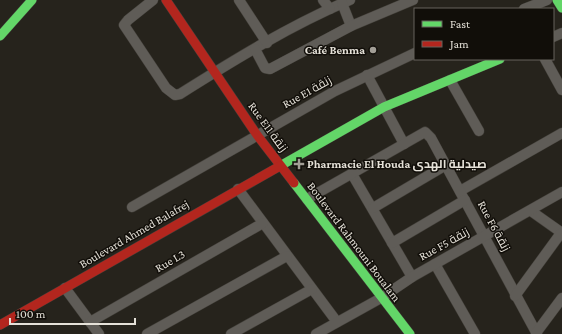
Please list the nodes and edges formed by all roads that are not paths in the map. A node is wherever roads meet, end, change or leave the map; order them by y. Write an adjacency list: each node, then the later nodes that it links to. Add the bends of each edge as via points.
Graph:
1 (32, 0): 14 (street)
2 (153, 0): 20 (street, via 124,25 166,88 175,95 180,94)
3 (166, 0): 20 (street, Rue E11 زنقة)
4 (239, 0): 15 (street)
5 (323, 0): 12 (street)
6 (413, 0): 13 (street)
7 (547, 0): 10 (street)
8 (557, 0): 11 (street)
9 (346, 2): 12 (street); 13 (street)
10 (527, 8)
11 (562, 8)
12 (330, 9): 15 (street)
13 (351, 26): 16 (street, via 269,70 265,68)
14 (0, 36)
15 (267, 43): 16 (street)
16 (255, 49): 20 (street)
17 (414, 53): 21 (street, Rue E1 زنقة)
18 (498, 60): 22 (street, Rue E11 زنقة)
19 (545, 60): 23 (street)
20 (214, 72): 27 (street, Rue E11 زنقة)
21 (367, 75): 24 (street); 27 (street, Rue E1 زنقة)
22 (450, 80): 24 (street, Rue E11 زنقة); 25 (street)
23 (562, 90)
24 (384, 107): 28 (street); 29 (street, Rue E11 زنقة)
25 (479, 131)
26 (562, 133): 34 (street)
27 (257, 135): 29 (street, Rue E11 زنقة); 36 (street, Rue E1 زنقة)
28 (404, 144): 30 (street, Rue F6 زنقة, via 425,132); 31 (street)
29 (280, 165): 32 (street, Boulevard Ahmed Balafrej); 35 (street, Boulevard Rahmouni Boualam)
30 (446, 165): 34 (street, Rue F6 زنقة); 37 (street)
31 (352, 174): 35 (street); 37 (street)
32 (238, 190): 39 (street); 46 (street, Boulevard Ahmed Balafrej)
33 (562, 192): 38 (street, Rue F5 زنقة)
34 (463, 195): 41 (street, Rue F6 زنقة); 42 (street)
35 (307, 200): 49 (street, Boulevard Rahmouni Boualam)
36 (132, 207)
37 (373, 208): 42 (street)
38 (531, 211): 40 (street); 41 (street, Rue F5 زنقة)
39 (263, 223): 43 (street); 51 (street, Rue L3)
40 (562, 233): 48 (street)
41 (484, 236): 44 (street, Rue F5 زنقة); 48 (street, Rue F6 زنقة)
42 (392, 243): 45 (street)
43 (287, 256): 47 (street); 56 (street)
44 (434, 264): 45 (street, Rue F5 زنقة); 59 (street)
45 (412, 276): 49 (street, Rue F5 زنقة)
46 (65, 288): 51 (street); 53 (street, Boulevard Ahmed Balafrej)
47 (312, 289): 52 (street); 57 (street)
48 (515, 296): 60 (street, Rue F6 زنقة)
49 (381, 298): 52 (street, Rue F5 زنقة); 58 (street, Boulevard Rahmouni Boualam)
50 (562, 298): 60 (street)
51 (90, 322): 55 (street)
52 (337, 322): 54 (street, Rue F5 زنقة)
53 (0, 325)
54 (320, 333)
55 (99, 334)
56 (147, 334)
57 (231, 334)
58 (410, 334)
59 (475, 334)
60 (536, 334)

